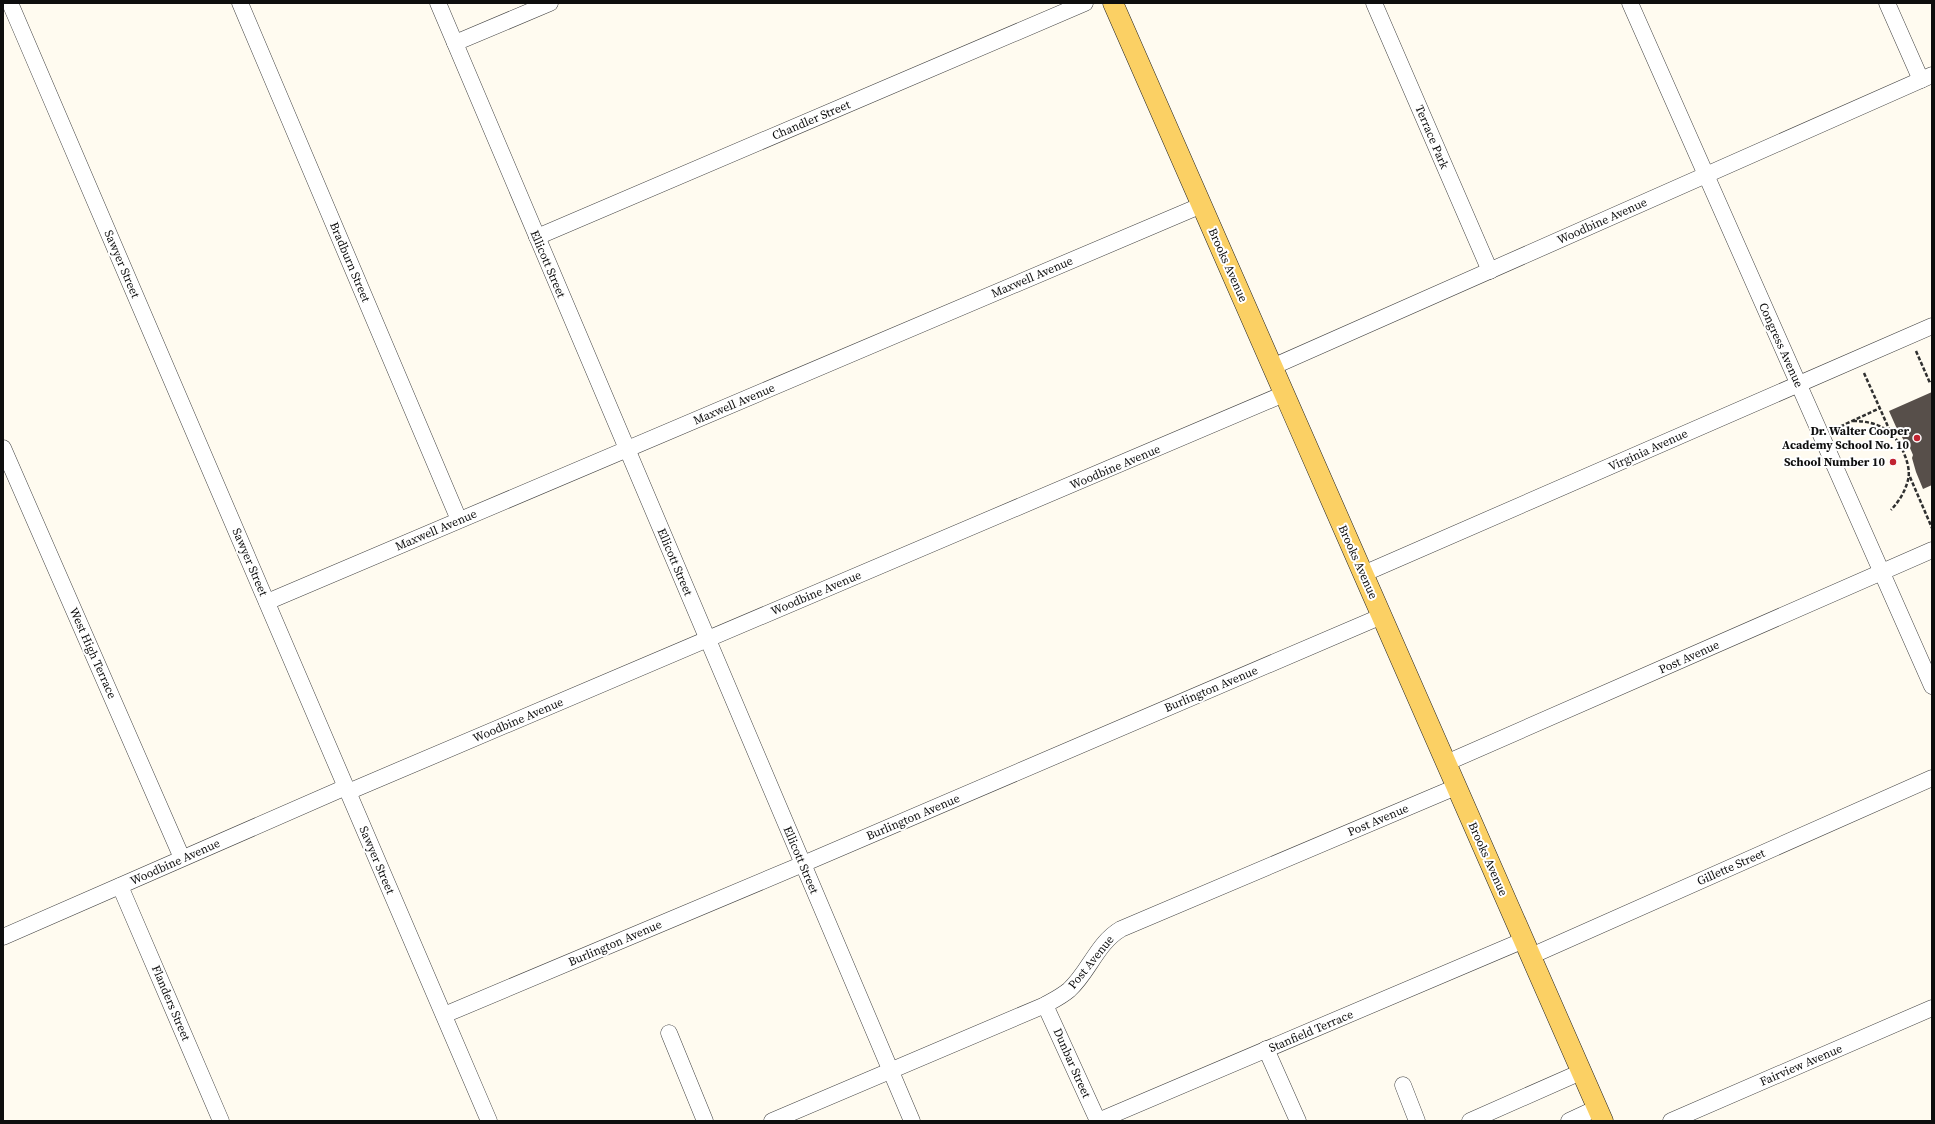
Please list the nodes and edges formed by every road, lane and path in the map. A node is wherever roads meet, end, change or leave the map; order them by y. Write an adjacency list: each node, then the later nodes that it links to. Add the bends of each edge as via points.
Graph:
1 (9, 3): 10 (street); 37 (street, Sawyer Street)
2 (240, 3): 32 (street, Bradburn Street)
3 (438, 3): 11 (street, Ellicott Street)
4 (550, 3): 11 (street)
5 (1085, 3): 15 (street, Chandler Street)
6 (1113, 3): 14 (main road, Brooks Avenue)
7 (1374, 3): 16 (street, Terrace Park)
8 (1630, 3): 13 (street, Congress Avenue)
9 (1887, 3): 12 (street)
10 (3, 5)
11 (455, 43): 15 (street, Ellicott Street)
12 (1926, 78): 13 (street, Woodbine Avenue)
13 (1706, 174): 16 (street, Woodbine Avenue); 22 (street, Congress Avenue)
14 (1202, 205): 19 (main road, Brooks Avenue); 29 (street, Maxwell Avenue)
15 (537, 237): 29 (street, Ellicott Street)
16 (1490, 271): 19 (street, Woodbine Avenue)
17 (1932, 326): 22 (street, Virginia Avenue)
18 (1916, 351): 21 (path, via 1930,383)
19 (1272, 366): 23 (main road, Brooks Avenue)
20 (1864, 373): 24 (path)
21 (1932, 382)
22 (1798, 384): 35 (street, Congress Avenue); 36 (street, Virginia Avenue)
23 (1284, 394): 36 (main road, Brooks Avenue); 39 (street, Woodbine Avenue)
24 (1880, 408): 25 (path); 27 (path)
25 (1853, 421): 26 (path); 27 (path, via 1869,422)
26 (1830, 431)
27 (1890, 432): 30 (path, via 1904,451)
28 (3, 448): 45 (street, West High Terrace)
29 (627, 449): 32 (street, Maxwell Avenue); 39 (street, Ellicott Street)
30 (1909, 475): 31 (path, via 1904,491); 33 (path)
31 (1892, 510)
32 (459, 520): 37 (street, Maxwell Avenue)
33 (1932, 528)
34 (1932, 550): 35 (street, Post Avenue)
35 (1881, 573): 40 (street, Congress Avenue); 41 (street, Post Avenue)
36 (1363, 574): 38 (main road, Brooks Avenue)
37 (267, 602): 44 (street, Sawyer Street)
38 (1382, 616): 41 (main road, Brooks Avenue); 46 (street, Burlington Avenue)
39 (708, 640): 44 (street, Woodbine Avenue); 46 (street, Ellicott Street)
40 (1932, 686)
41 (1446, 763): 43 (main road, Brooks Avenue)
42 (1932, 778): 49 (street, Gillette Street)
43 (1456, 787): 49 (main road, Brooks Avenue); 50 (street, Post Avenue, via 1121,929 1106,941 1070,989)
44 (347, 789): 45 (street, Woodbine Avenue); 52 (street, Sawyer Street)
45 (182, 858): 47 (street, Woodbine Avenue)
46 (803, 864): 52 (street, Burlington Avenue); 55 (street, Ellicott Street)
47 (120, 886): 48 (street, Woodbine Avenue); 59 (street, Flanders Street)
48 (3, 937)
49 (1527, 948): 54 (street, Stanfield Terrace); 56 (main road, Brooks Avenue)
50 (1046, 1005): 55 (street, Post Avenue); 64 (street, Dunbar Street)
51 (1932, 1008): 69 (street, Fairview Avenue)
52 (444, 1015): 60 (street, Sawyer Street)
53 (669, 1033): 61 (street)
54 (1266, 1049): 64 (street, Stanfield Terrace); 65 (street)
55 (891, 1070): 62 (street, Post Avenue); 63 (street, Ellicott Street)
56 (1582, 1072): 58 (main road, Brooks Avenue); 67 (street)
57 (1403, 1085): 66 (street)
58 (1600, 1115): 68 (street)
59 (221, 1121)
60 (489, 1121)
61 (705, 1121)
62 (772, 1121)
63 (912, 1121)
64 (1098, 1121)
65 (1298, 1121)
66 (1418, 1121)
67 (1470, 1121)
68 (1569, 1121)
69 (1671, 1121)

